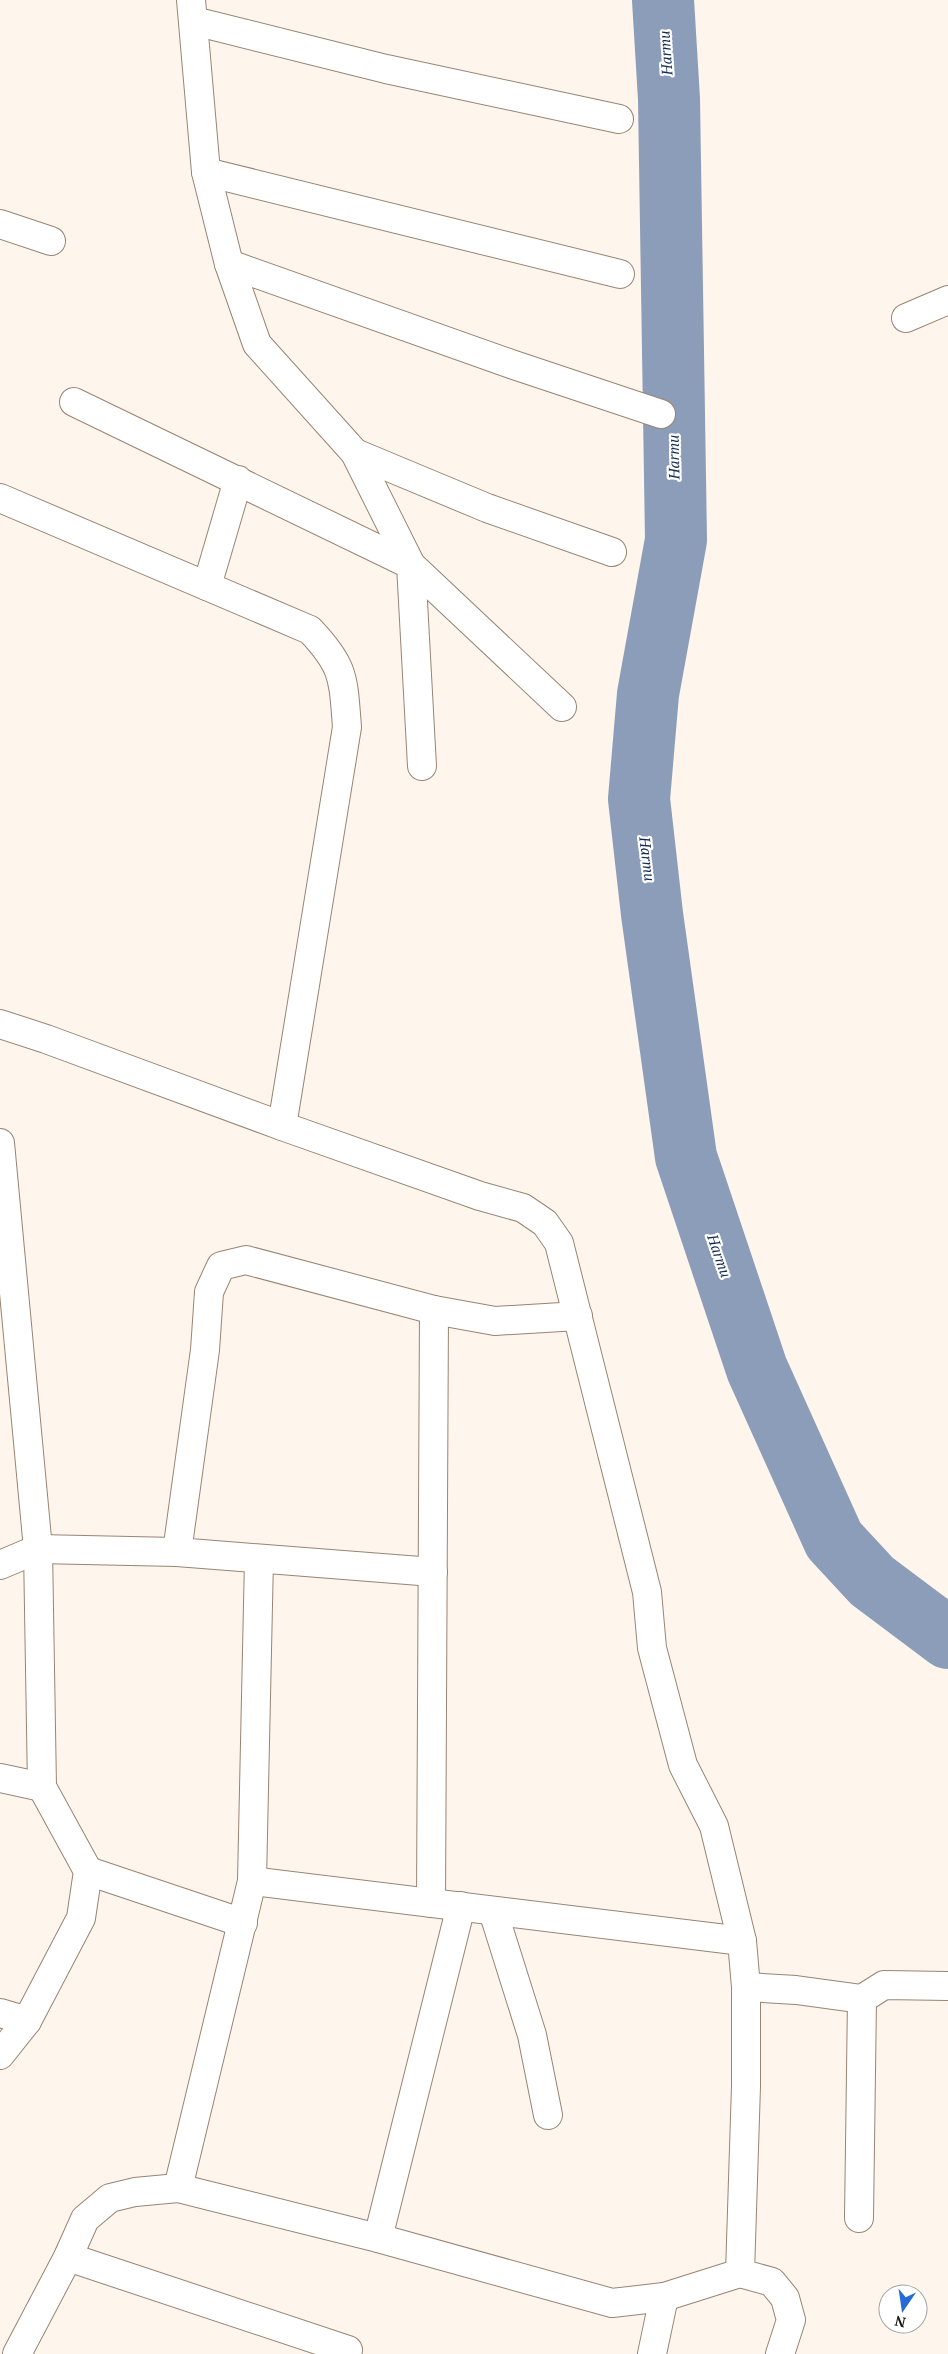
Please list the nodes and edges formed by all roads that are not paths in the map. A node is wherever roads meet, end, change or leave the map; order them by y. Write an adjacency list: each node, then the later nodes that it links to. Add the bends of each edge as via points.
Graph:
1 (193, 10): 2 (street, via 386,68); 3 (street)
2 (619, 120)
3 (206, 172): 6 (street); 7 (street)
4 (0, 224): 5 (street)
5 (51, 241)
6 (229, 264): 11 (street); 12 (street, via 257,344)
7 (620, 274)
8 (948, 300): 9 (street)
9 (906, 318)
10 (74, 402): 13 (street)
11 (661, 414)
12 (355, 453): 15 (street, via 487,508); 16 (street)
13 (238, 480): 16 (street); 17 (street)
14 (0, 498): 17 (street)
15 (612, 552)
16 (411, 565): 18 (street); 19 (street)
17 (207, 586): 21 (street, via 310,630 331,652 343,678 347,727)
18 (562, 707)
19 (422, 766)
20 (0, 1024): 21 (street)
21 (282, 1126): 24 (street, via 523,1208 545,1223 559,1243)
22 (0, 1143): 25 (street)
23 (434, 1310): 24 (street, via 495,1321); 26 (street, via 246,1260 220,1266 209,1292 205,1350); 29 (street)
24 (578, 1316): 38 (street, via 647,1592 652,1648 683,1766 714,1826)
25 (38, 1549): 26 (street); 28 (street); 31 (street)
26 (177, 1552): 27 (street)
27 (259, 1559): 29 (street); 33 (street)
28 (0, 1565)
29 (433, 1572): 34 (street)
30 (0, 1778): 31 (street)
31 (42, 1787): 32 (street)
32 (88, 1871): 37 (street); 43 (street, via 81,1918)
33 (252, 1881): 34 (street); 37 (street)
34 (431, 1903): 35 (street)
35 (461, 1906): 36 (street); 48 (street)
36 (494, 1911): 38 (street); 45 (street, via 532,2035)
37 (243, 1923): 46 (street)
38 (742, 1941): 40 (street)
39 (948, 1986): 41 (street, via 884,1985)
40 (746, 1987): 41 (street); 50 (street)
41 (862, 1999): 47 (street)
42 (0, 2013): 43 (street)
43 (27, 2021): 44 (street)
44 (0, 2055)
45 (548, 2115)
46 (178, 2188): 48 (street); 49 (street, via 110,2198 85,2219)
47 (859, 2218)
48 (378, 2238): 51 (street, via 612,2303)
49 (68, 2257): 52 (street); 53 (street)
50 (740, 2273): 51 (street); 55 (street, via 772,2282 785,2298 791,2320)
51 (664, 2297): 54 (street)
52 (348, 2350)
53 (17, 2354)
54 (652, 2354)
55 (780, 2354)

